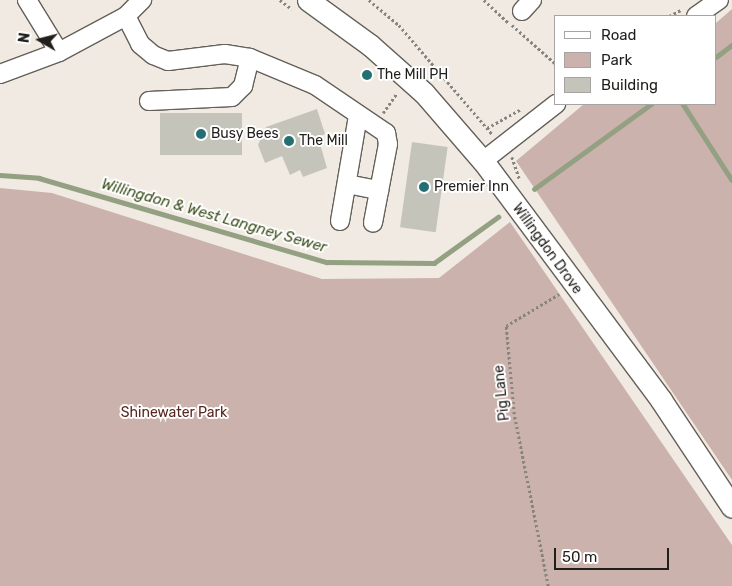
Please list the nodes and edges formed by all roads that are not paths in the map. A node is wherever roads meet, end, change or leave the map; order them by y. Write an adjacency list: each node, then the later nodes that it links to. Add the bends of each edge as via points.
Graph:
1 (27, 0): 7 (street)
2 (142, 0): 6 (street)
3 (719, 0): 5 (street)
4 (301, 5): 13 (main road, Willingdon Drove, via 370,45 424,93)
5 (697, 15)
6 (126, 16): 7 (street); 8 (street, via 140,44 153,55 168,61 226,54)
7 (60, 52): 9 (street)
8 (250, 58): 10 (street, via 243,86 232,98); 12 (street, via 315,85)
9 (0, 74)
10 (149, 101)
11 (555, 105): 13 (street)
12 (358, 116): 14 (street); 15 (street, via 386,133 388,144)
13 (483, 161): 18 (main road, Willingdon Drove, via 661,400)
14 (346, 184): 15 (street); 16 (street)
15 (379, 190): 17 (street)
16 (340, 221)
17 (374, 223)
18 (732, 506)

